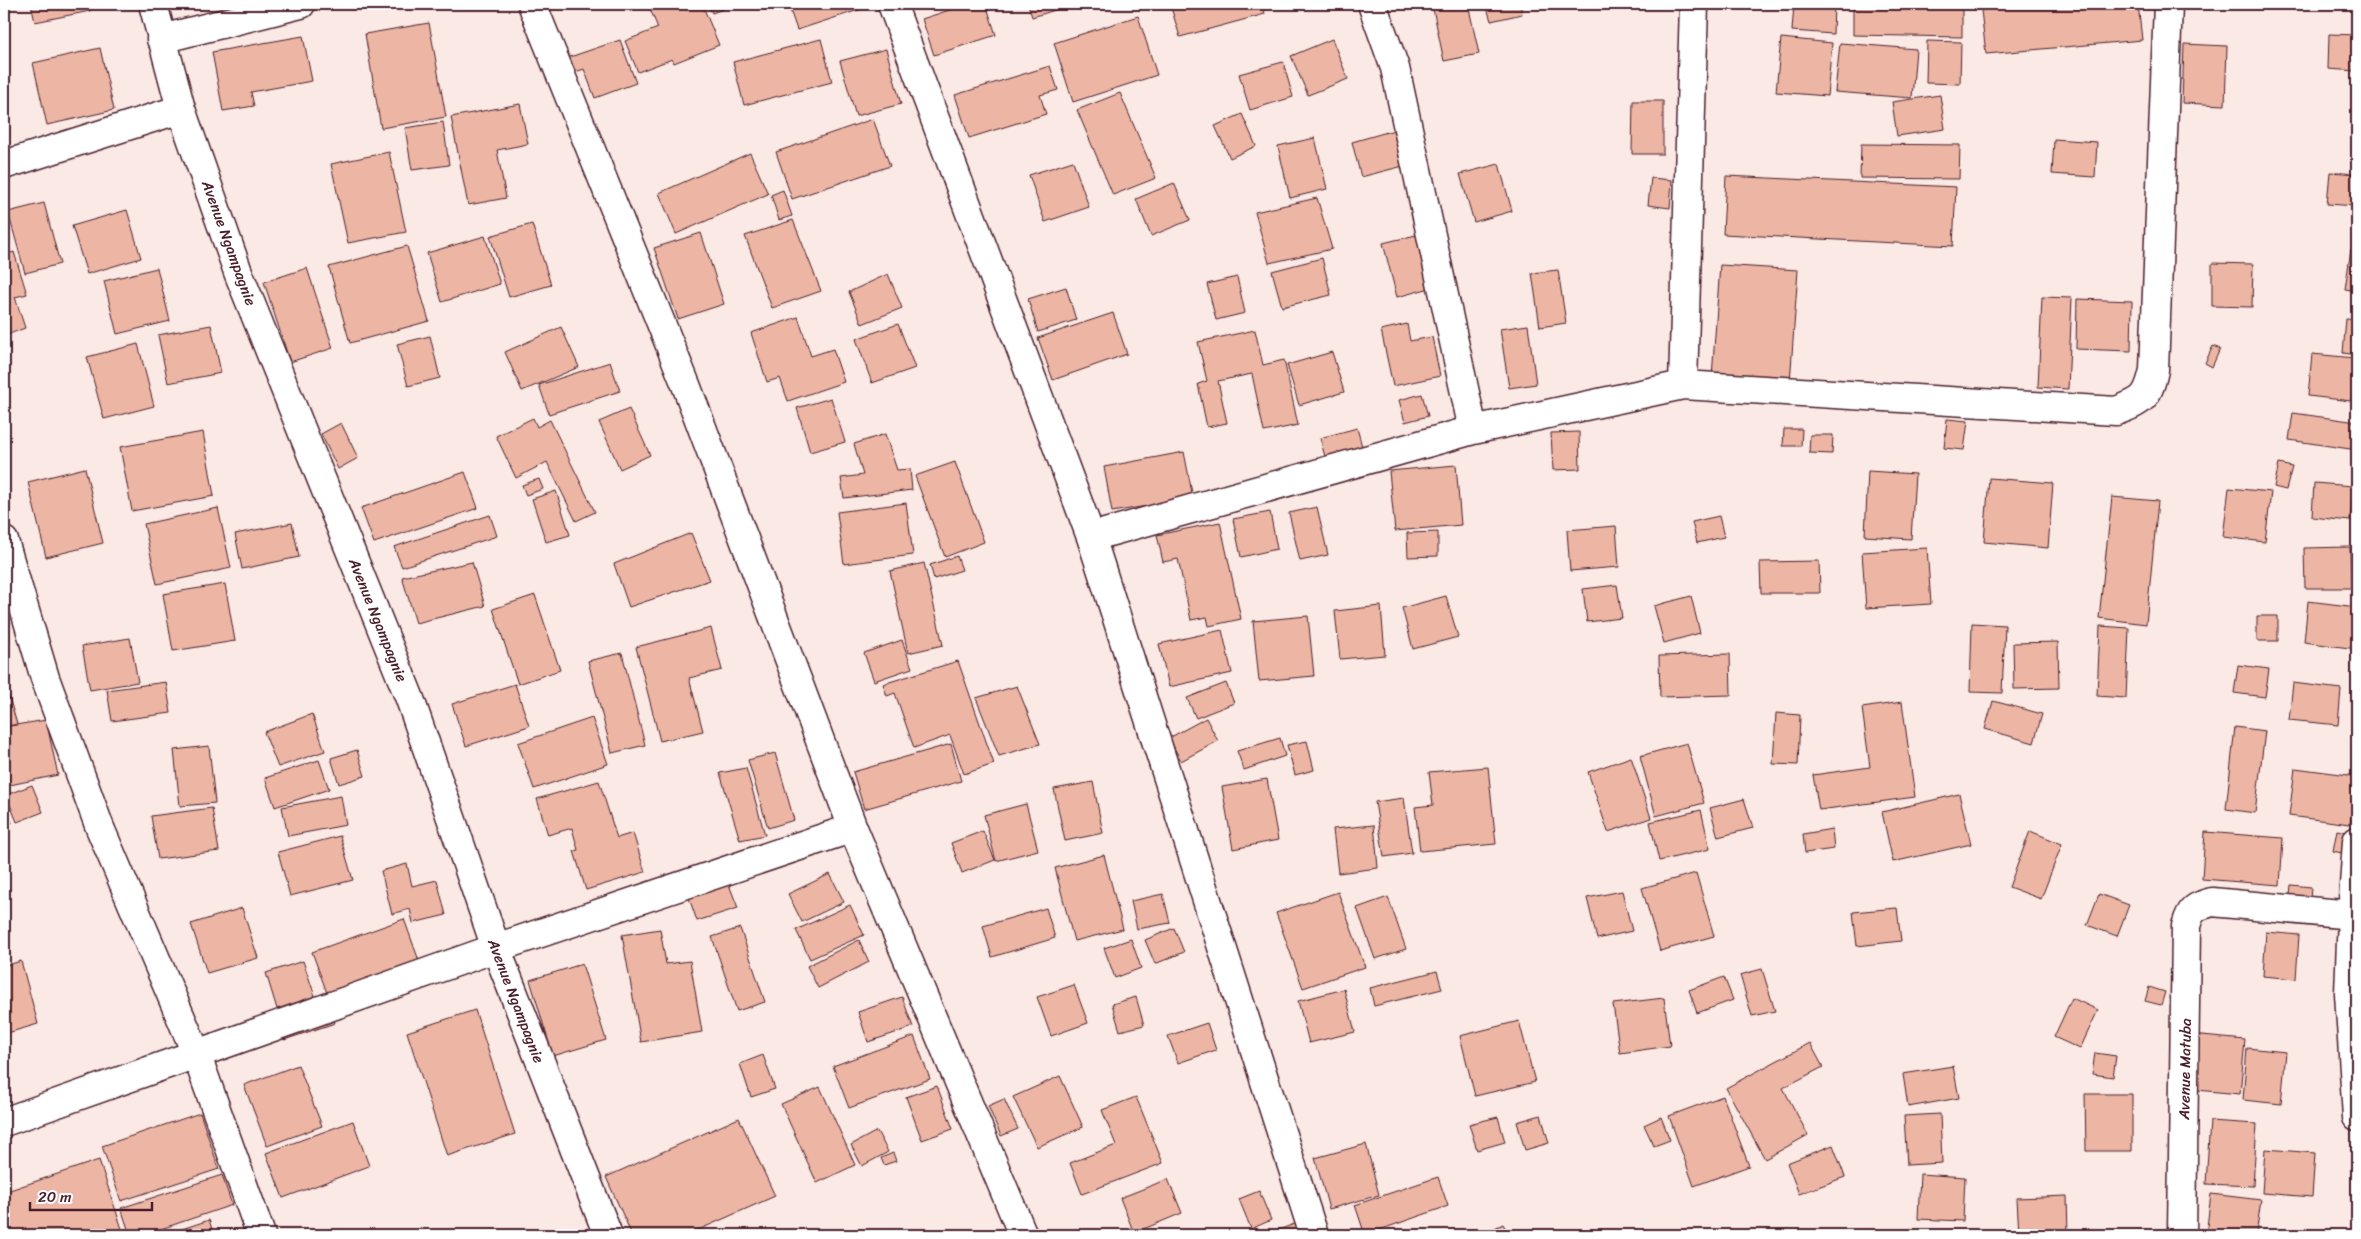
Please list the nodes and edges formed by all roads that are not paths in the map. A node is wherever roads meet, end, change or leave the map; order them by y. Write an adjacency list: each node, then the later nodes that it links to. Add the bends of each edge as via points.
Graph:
1 (153, 4): 8 (street, Avenue Ngampagnie)
2 (301, 4): 8 (street)
3 (532, 4): 15 (street, via 686,385)
4 (892, 4): 13 (street)
5 (1372, 4): 12 (street, via 1395,68)
6 (1694, 4): 11 (street)
7 (2168, 4): 11 (street, via 2154,370 2150,391 2134,404 2116,411)
8 (161, 39): 9 (street, Avenue Ngampagnie)
9 (181, 110): 10 (street); 18 (street, Avenue Ngampagnie, via 238,272 410,700)
10 (4, 165)
11 (1683, 385): 12 (street)
12 (1473, 430): 13 (street)
13 (1091, 538): 25 (street)
14 (4, 541): 19 (street, via 45,678 100,828)
15 (854, 828): 18 (street); 24 (street)
16 (2357, 841): 17 (street)
17 (2352, 915): 20 (street, via 2349,993); 26 (street, Avenue Matuba, via 2212,902 2198,906 2190,914 2186,926)
18 (496, 948): 19 (street); 23 (street, Avenue Ngampagnie)
19 (196, 1053): 21 (street); 22 (street)
20 (2357, 1117)
21 (4, 1122)
22 (261, 1235)
23 (608, 1235)
24 (1023, 1235)
25 (1314, 1235)
26 (2182, 1235)

